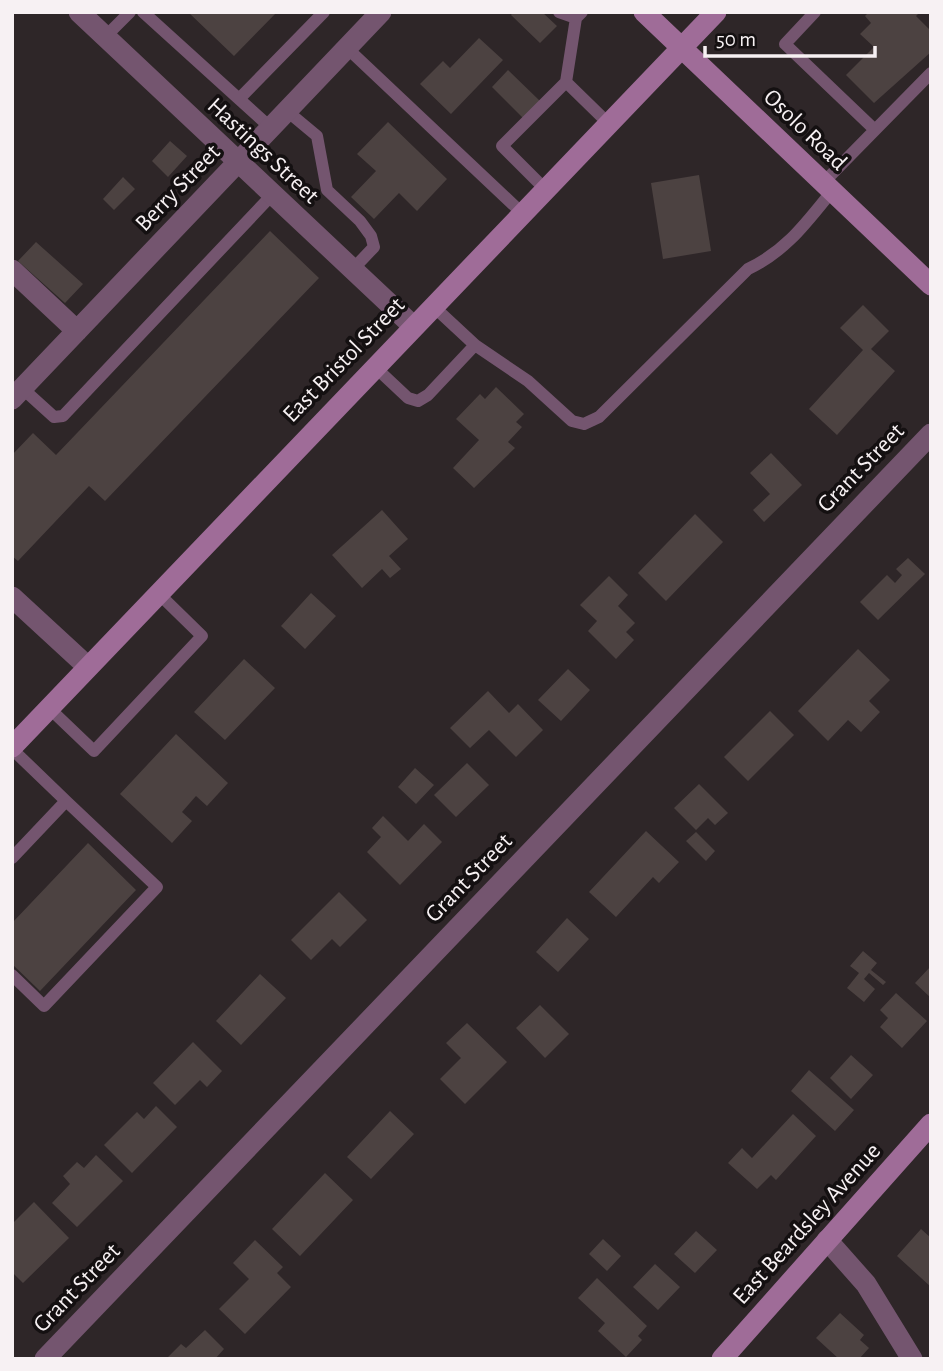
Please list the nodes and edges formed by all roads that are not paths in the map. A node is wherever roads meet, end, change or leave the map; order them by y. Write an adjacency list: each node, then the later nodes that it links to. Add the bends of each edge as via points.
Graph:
1 (79, 12): 11 (street, Hastings Street)
2 (130, 12): 11 (lane)
3 (143, 12): 16 (lane)
4 (324, 12): 16 (lane)
5 (381, 12): 13 (street, Berry Street)
6 (559, 12): 10 (lane)
7 (644, 12): 12 (main road, Osolo Road)
8 (716, 12): 12 (main road, East Bristol Street)
9 (816, 12): 20 (lane, via 785,44)
10 (579, 15): 15 (lane)
11 (105, 37): 21 (street, Hastings Street)
12 (681, 47): 18 (main road, East Bristol Street); 22 (main road, Osolo Road)
13 (347, 48): 17 (street, Berry Street); 25 (lane)
14 (931, 73): 20 (lane)
15 (566, 82): 18 (lane); 23 (lane, via 502,146)
16 (239, 99): 19 (lane)
17 (288, 111): 19 (street, Berry Street); 26 (lane, via 317,136 327,190 371,236 374,247)
18 (608, 123): 23 (main road, East Bristol Street)
19 (271, 128): 21 (street, Berry Street)
20 (875, 130): 22 (lane)
21 (237, 163): 24 (street, Hastings Street); 31 (street, Berry Street)
22 (828, 187): 28 (main road, Osolo Road); 32 (lane, via 792,241 748,269 599,417 584,424 572,421 528,381)
23 (545, 189): 25 (main road, East Bristol Street)
24 (272, 195): 26 (street, Hastings Street); 34 (lane, via 63,416 54,417)
25 (522, 213): 29 (main road, East Bristol Street)
26 (353, 269): 30 (street, Hastings Street)
27 (12, 270): 31 (street)
28 (931, 285)
29 (433, 306): 30 (main road, East Bristol Street); 32 (lane)
30 (413, 326): 33 (main road, East Bristol Street)
31 (77, 331): 34 (street, Berry Street)
32 (475, 345): 33 (lane, via 418,401 408,398)
33 (374, 366): 36 (main road, East Bristol Street)
34 (17, 394)
35 (931, 433): 46 (street, Grant Street)
36 (158, 593): 38 (main road, East Bristol Street); 39 (lane, via 202,636 94,751)
37 (12, 597): 38 (street)
38 (88, 667): 39 (main road, East Bristol Street)
39 (49, 708): 40 (main road, East Bristol Street)
40 (12, 748): 41 (lane)
41 (66, 801): 42 (lane); 43 (lane, via 157,887 44,1006)
42 (12, 858)
43 (12, 975)
44 (931, 1124): 45 (main road, East Beardsley Avenue)
45 (827, 1240): 47 (main road, East Beardsley Avenue); 48 (street, via 866,1284)
46 (45, 1359)
47 (722, 1359)
48 (912, 1359)

